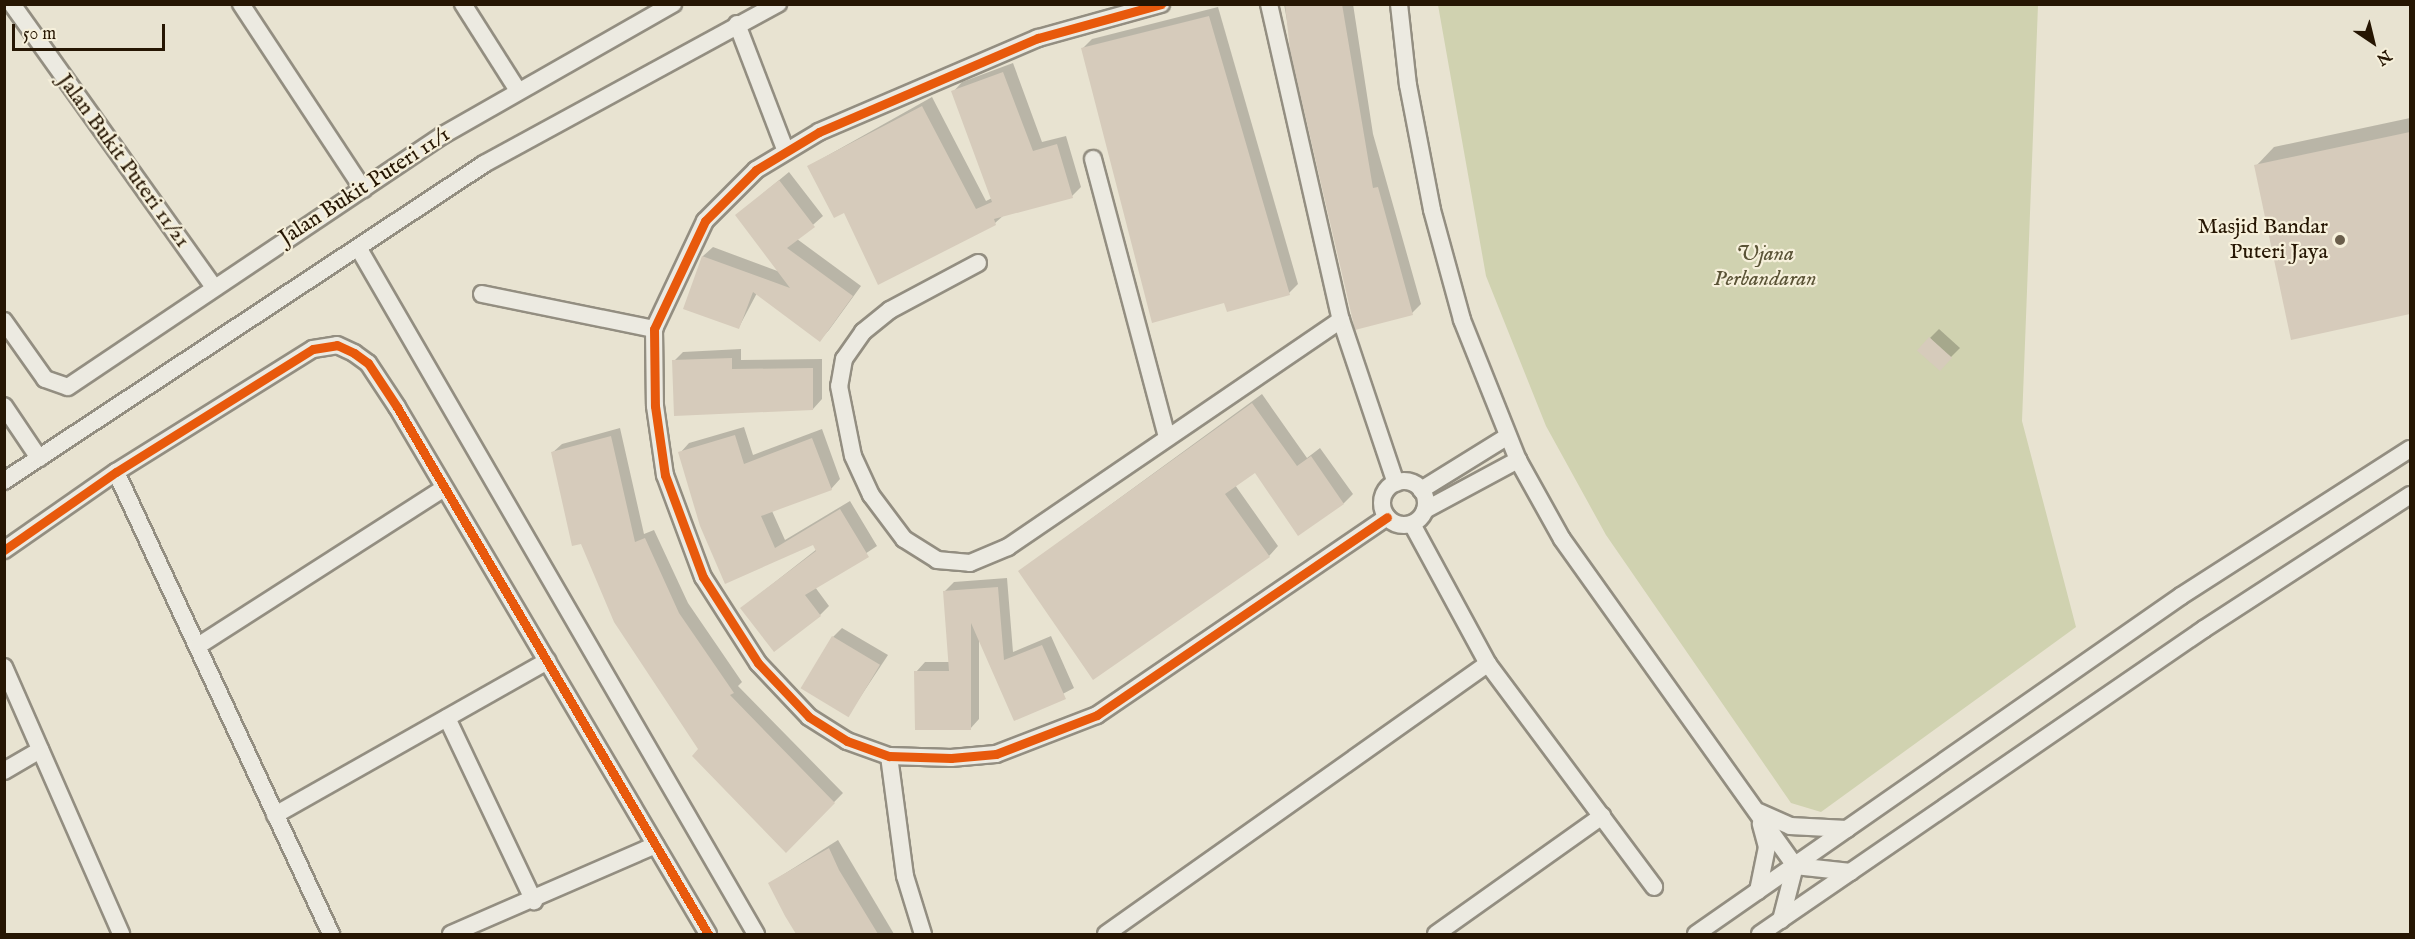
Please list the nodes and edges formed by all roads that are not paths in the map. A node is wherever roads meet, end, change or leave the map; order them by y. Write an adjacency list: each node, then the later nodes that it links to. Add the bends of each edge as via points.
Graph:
1 (12, 4): 16 (street, Jalan Bukit Puteri 11/21)
2 (241, 4): 13 (street)
3 (463, 4): 10 (street)
4 (673, 4): 10 (street, Jalan Bukit Puteri 11/1)
5 (778, 4): 9 (street)
6 (1161, 4): 11 (street, via 1038,38)
7 (1269, 4): 18 (street)
8 (1399, 4): 22 (street, via 1408,85 1432,210 1462,320)
9 (737, 24): 11 (street); 14 (street, via 484,164)
10 (517, 89): 13 (street, Jalan Bukit Puteri 11/1)
11 (785, 149): 20 (street, via 705,221)
12 (1093, 159): 23 (street)
13 (363, 189): 16 (street, Jalan Bukit Puteri 11/1)
14 (359, 249): 25 (street); 60 (street)
15 (978, 263): 23 (street, via 890,310 863,332 844,359 842,417 853,456 871,495 904,538 937,560 970,563 1008,547)
16 (214, 287): 19 (street, Jalan Bukit Puteri 11/1, via 68,387 45,379)
17 (482, 294): 20 (street)
18 (1341, 320): 23 (street); 29 (street)
19 (4, 321)
20 (654, 328): 43 (street, via 655,406 665,475 703,577 758,663 809,717 847,741)
21 (4, 406): 25 (street)
22 (1508, 436): 26 (street); 31 (street)
23 (1167, 437)
24 (2410, 449): 48 (street, via 2181,596)
25 (39, 458): 28 (street)
26 (1518, 460): 33 (street); 45 (street, via 1562,539)
27 (116, 472): 30 (street, via 313,349 337,345 368,363); 36 (street); 37 (street)
28 (4, 481)
29 (1396, 483): 31 (street, via 1410,482); 34 (street, via 1383,498)
30 (444, 488): 37 (street); 38 (street)
31 (1421, 490): 33 (street)
32 (2410, 495): 51 (street, via 2204,629)
33 (1425, 510): 35 (street)
34 (1387, 517): 35 (street); 43 (street, via 1087,719 996,754)
35 (1412, 524): 39 (street)
36 (4, 550)
37 (198, 646): 46 (street)
38 (547, 661): 41 (street); 49 (street)
39 (1488, 664): 47 (street); 62 (street)
40 (4, 667): 42 (street)
41 (447, 718): 46 (street); 54 (street)
42 (39, 750): 44 (street); 56 (street)
43 (889, 756): 61 (street, via 905,876)
44 (4, 771)
45 (1758, 811): 48 (street, via 1790,826); 50 (street); 53 (street, via 1767,847)
46 (275, 815): 57 (street)
47 (1602, 816): 52 (street); 63 (street)
48 (1847, 830): 50 (street)
49 (656, 845): 54 (street); 59 (street)
50 (1795, 866): 51 (street); 53 (street); 55 (street)
51 (1851, 872): 55 (street)
52 (1654, 887)
53 (1758, 891): 64 (street)
54 (534, 901): 58 (street)
55 (1781, 920): 65 (street)
56 (121, 934)
57 (331, 934)
58 (451, 934)
59 (708, 934)
60 (756, 934)
61 (922, 934)
62 (1106, 934)
63 (1436, 934)
64 (1696, 934)
65 (1760, 934)

